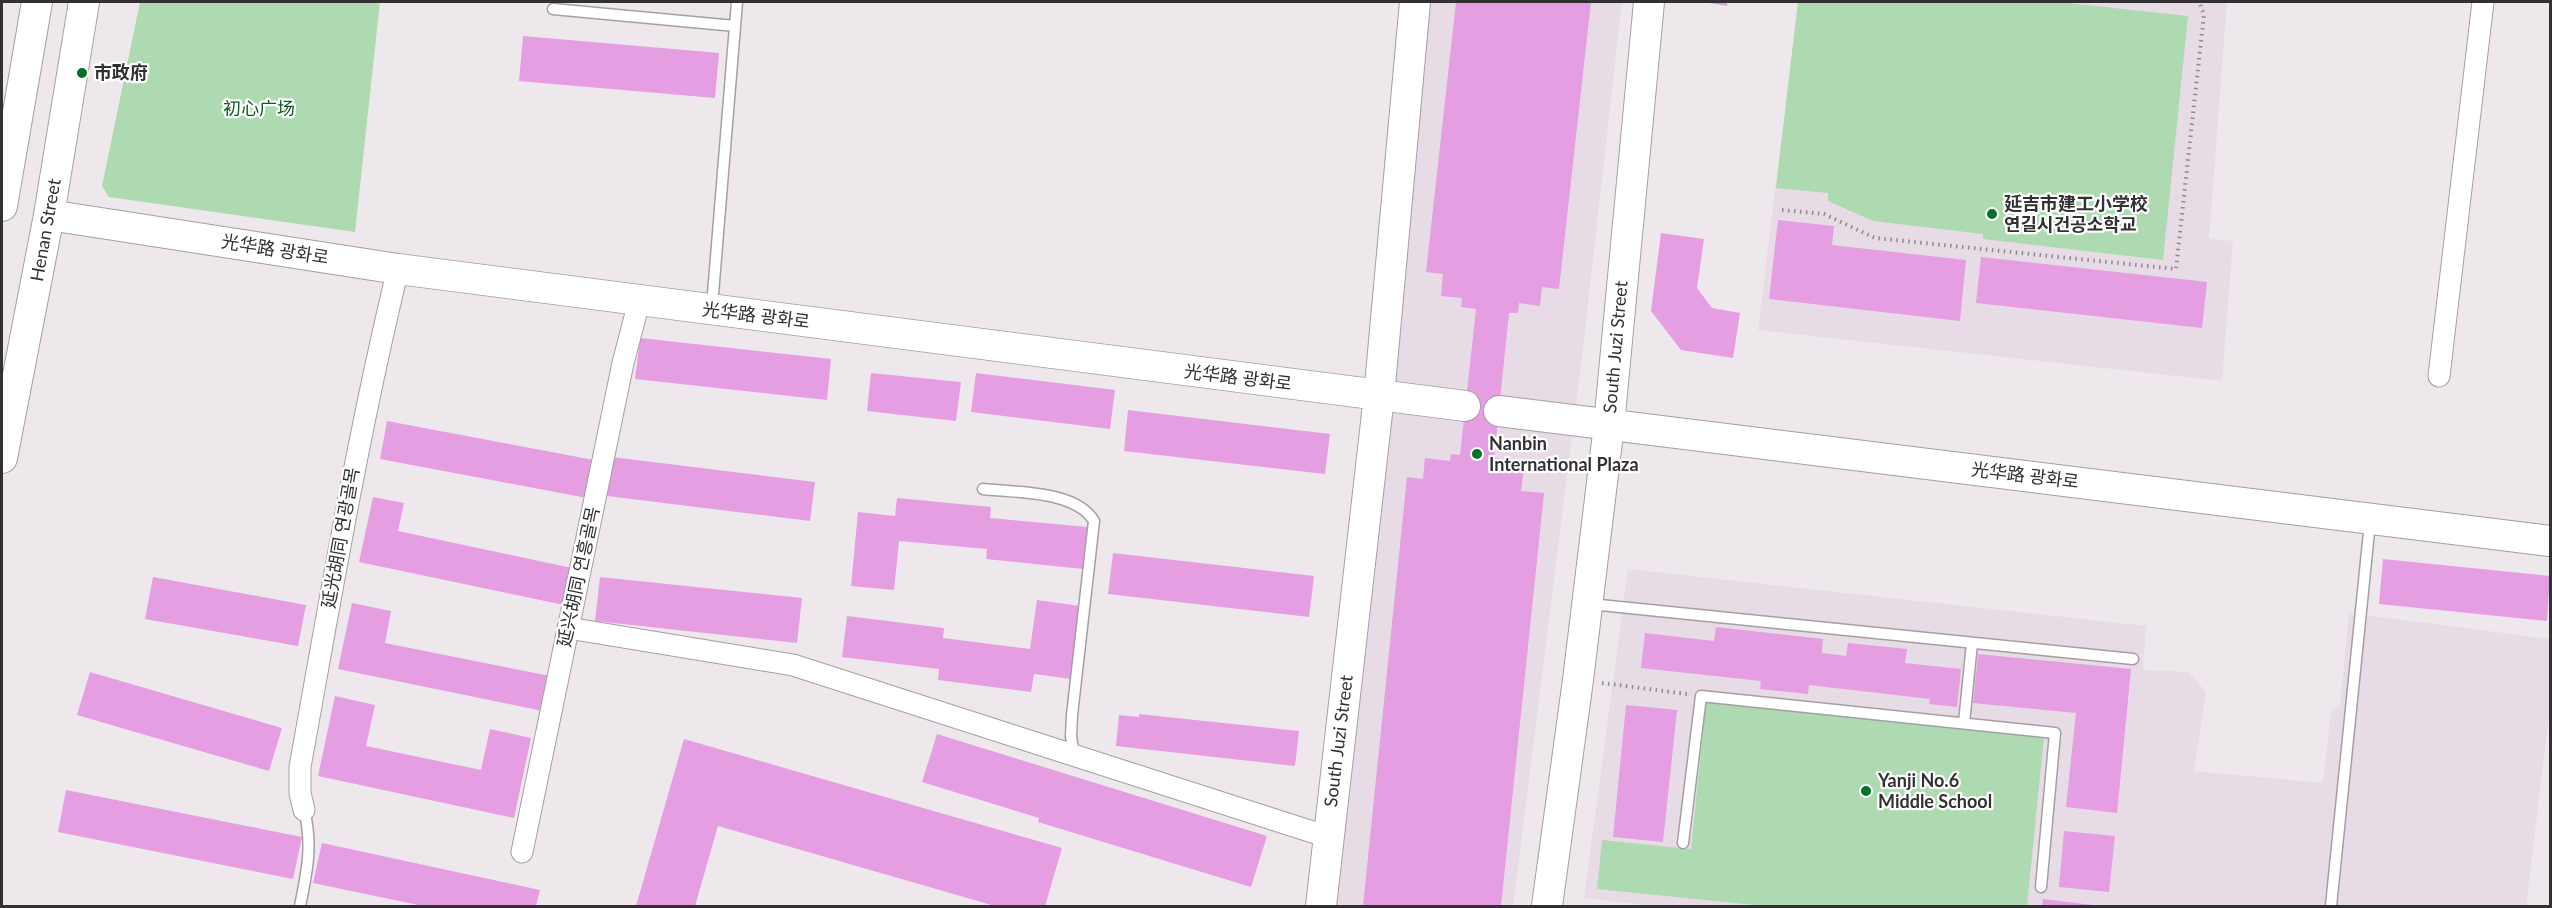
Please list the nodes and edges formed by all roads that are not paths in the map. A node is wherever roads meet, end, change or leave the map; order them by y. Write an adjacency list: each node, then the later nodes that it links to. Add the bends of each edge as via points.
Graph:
1 (37, 2): 9 (main road)
2 (84, 2): 10 (main road, Henan Street)
3 (737, 2): 8 (lane)
4 (1415, 2): 15 (main road, South Juzi Street)
5 (1649, 2): 18 (main road, South Juzi Street)
6 (2483, 2): 14 (street)
7 (553, 9): 8 (lane)
8 (735, 26): 13 (lane)
9 (2, 206)
10 (49, 215): 11 (main road, 光华路 광화로); 19 (main road, Henan Street)
11 (398, 269): 12 (main road, 光华路 광화로); 29 (street, 延光胡同 연광골목, via 352,480 302,756 300,793)
12 (639, 302): 13 (main road, 光华路 광화로); 24 (street, 延兴胡同 연흥골목)
13 (712, 310): 15 (main road, 光华路 광화로)
14 (2439, 376)
15 (1379, 396): 16 (main road, 光华路 광화로); 30 (main road, South Juzi Street)
16 (1465, 406)
17 (1499, 411): 18 (main road, 光华路 광화로)
18 (1609, 425): 21 (main road, 光华路 광화로); 23 (main road, South Juzi Street)
19 (2, 458)
20 (983, 489): 28 (lane, via 1071,501 1088,510 1094,521 1072,715)
21 (2370, 518): 22 (main road, 光华路 광화로); 37 (lane)
22 (2550, 541)
23 (1587, 604): 25 (lane); 36 (main road, South Juzi Street)
24 (568, 628): 28 (street, via 793,665); 32 (street, 延兴胡同 연흥골목)
25 (1972, 643): 26 (lane); 27 (lane)
26 (2133, 659)
27 (1964, 723): 31 (lane, via 1701,696); 33 (lane, via 2055,733)
28 (1074, 755): 30 (street)
29 (304, 810): 34 (lane, via 310,852)
30 (1328, 837): 35 (main road, South Juzi Street)
31 (1683, 843)
32 (522, 852)
33 (2041, 887)
34 (300, 906)
35 (1321, 906)
36 (1547, 906)
37 (2331, 906)

